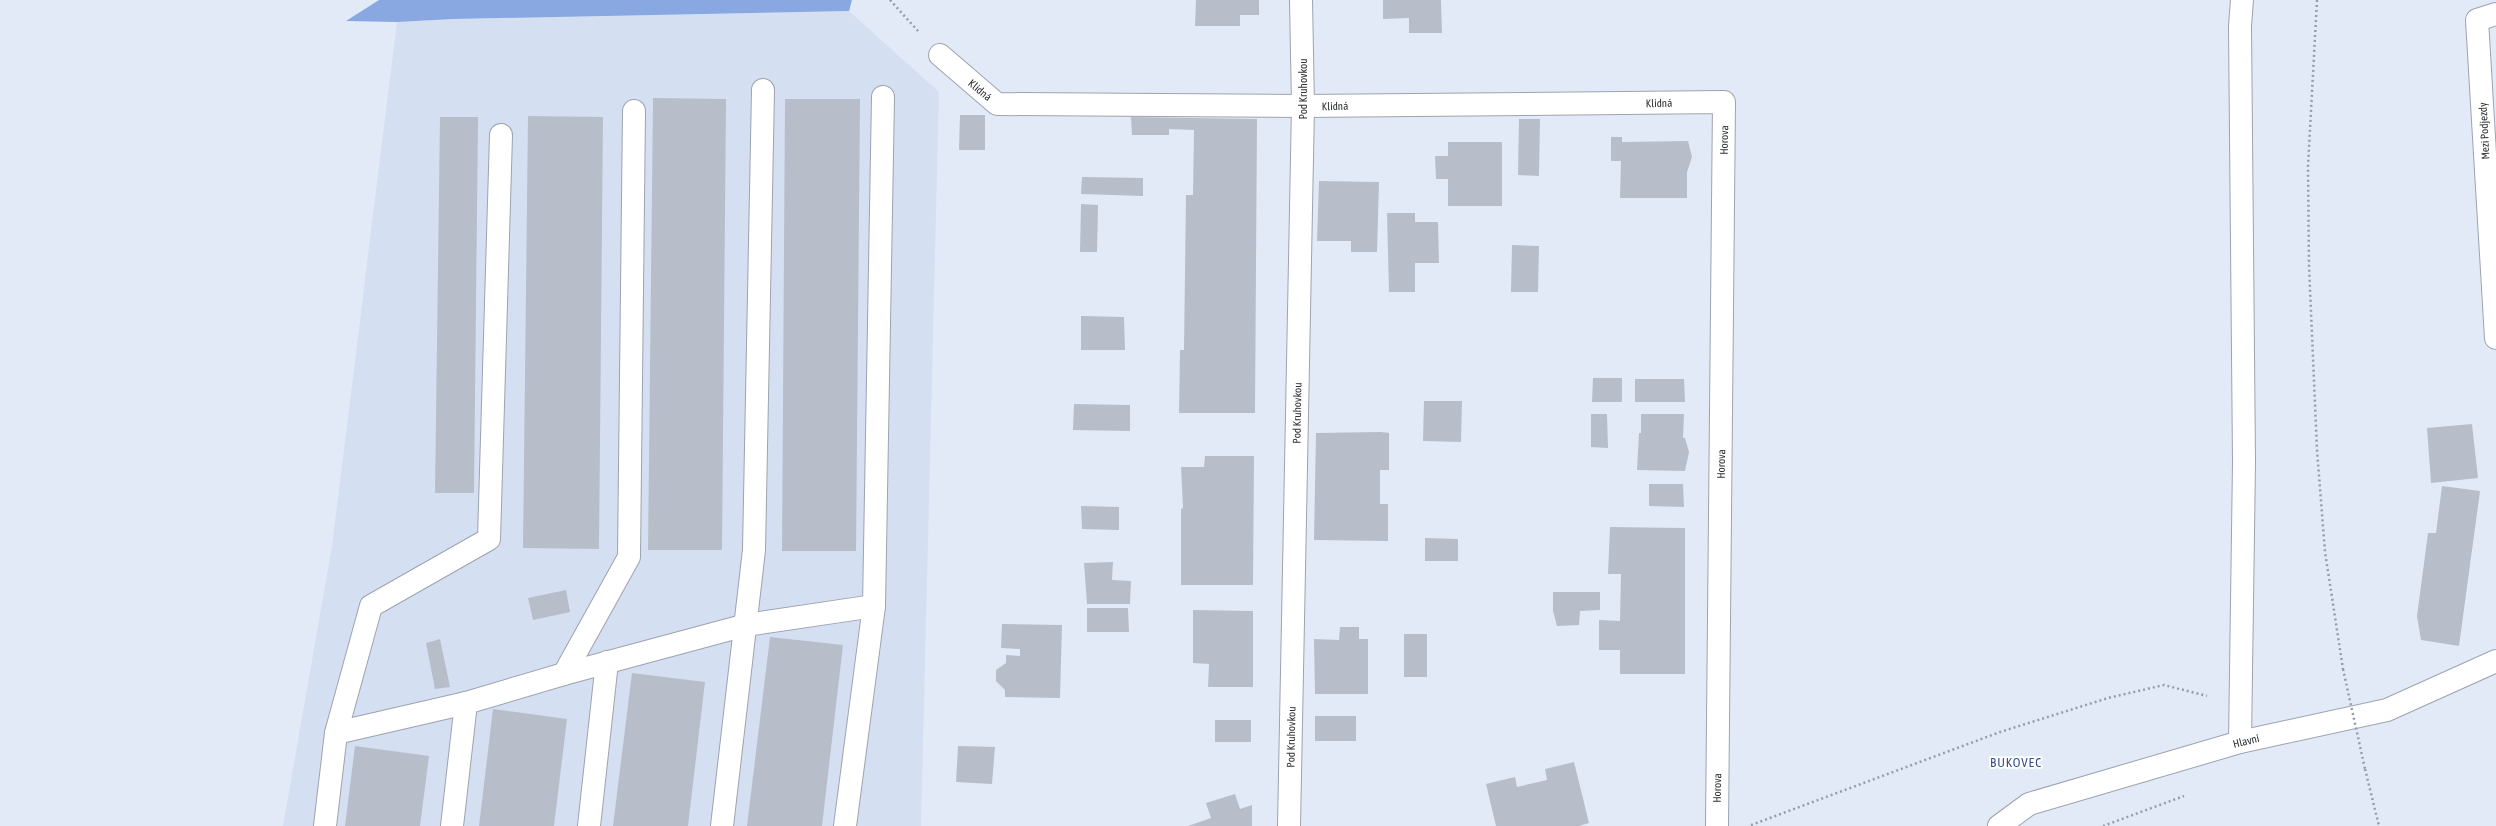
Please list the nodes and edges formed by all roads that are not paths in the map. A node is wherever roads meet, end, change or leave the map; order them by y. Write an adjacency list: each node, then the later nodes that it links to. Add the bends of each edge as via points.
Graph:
1 (1301, 0): 8 (street, Pod Kruhovkou)
2 (2242, 0): 19 (street, via 2240,26 2244,462)
3 (2487, 17): 11 (street, Mezi Podjezdy)
4 (940, 55): 8 (street, Klidná, via 997,104)
5 (763, 90): 13 (street, via 754,550)
6 (883, 98): 12 (street)
7 (1724, 102): 8 (street, Klidná); 26 (street, Horova)
8 (1303, 106): 25 (street, Pod Kruhovkou)
9 (634, 111): 16 (street, via 629,557)
10 (501, 135): 18 (street, via 489,539 371,606)
11 (2496, 338)
12 (874, 606): 13 (street); 24 (street)
13 (746, 626): 15 (street); 23 (street)
14 (2496, 661): 19 (street, Hlavní, via 2387,710)
15 (607, 662): 16 (street); 22 (street)
16 (564, 674): 17 (street)
17 (466, 703): 18 (street); 21 (street)
18 (336, 733): 20 (street)
19 (2240, 742): 27 (street, Hlavní, via 2029,804)
20 (325, 826)
21 (452, 826)
22 (589, 826)
23 (722, 826)
24 (845, 826)
25 (1289, 826)
26 (1717, 826)
27 (1999, 826)

